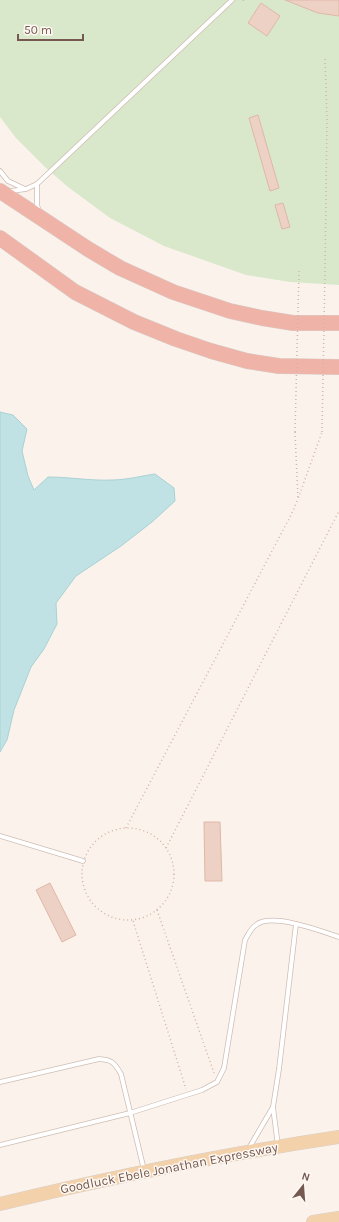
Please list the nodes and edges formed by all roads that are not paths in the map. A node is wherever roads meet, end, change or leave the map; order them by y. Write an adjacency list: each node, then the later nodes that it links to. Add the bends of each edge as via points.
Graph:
1 (232, 0): 3 (lane)
2 (0, 171): 4 (lane, via 8,181)
3 (37, 184): 4 (lane); 6 (lane, via 37,205)
4 (26, 189): 5 (lane, via 14,192)
5 (0, 191): 6 (highway)
6 (41, 218): 8 (highway, via 120,268 198,301 262,318 293,323)
7 (0, 238): 9 (highway, via 75,292 134,322 176,339 240,359 272,365)
8 (339, 323)
9 (339, 367)
10 (0, 836): 11 (lane)
11 (83, 861)
12 (296, 924): 13 (lane); 15 (lane); 16 (lane, via 272,920 256,924 245,940 224,1068 217,1082 202,1090)
13 (339, 937)
14 (0, 1082): 16 (lane, via 99,1059 108,1060 115,1064 121,1074)
15 (273, 1107): 19 (lane); 20 (lane)
16 (130, 1114): 18 (lane); 21 (lane)
17 (339, 1137): 19 (main road, Goodluck Ebele Jonathan Expressway)
18 (0, 1145)
19 (278, 1146): 20 (main road, Goodluck Ebele Jonathan Expressway)
20 (248, 1151): 21 (main road, Goodluck Ebele Jonathan Expressway)
21 (144, 1171): 22 (main road, Goodluck Ebele Jonathan Expressway)
22 (0, 1204)
23 (339, 1218): 24 (main road)
24 (313, 1222)

